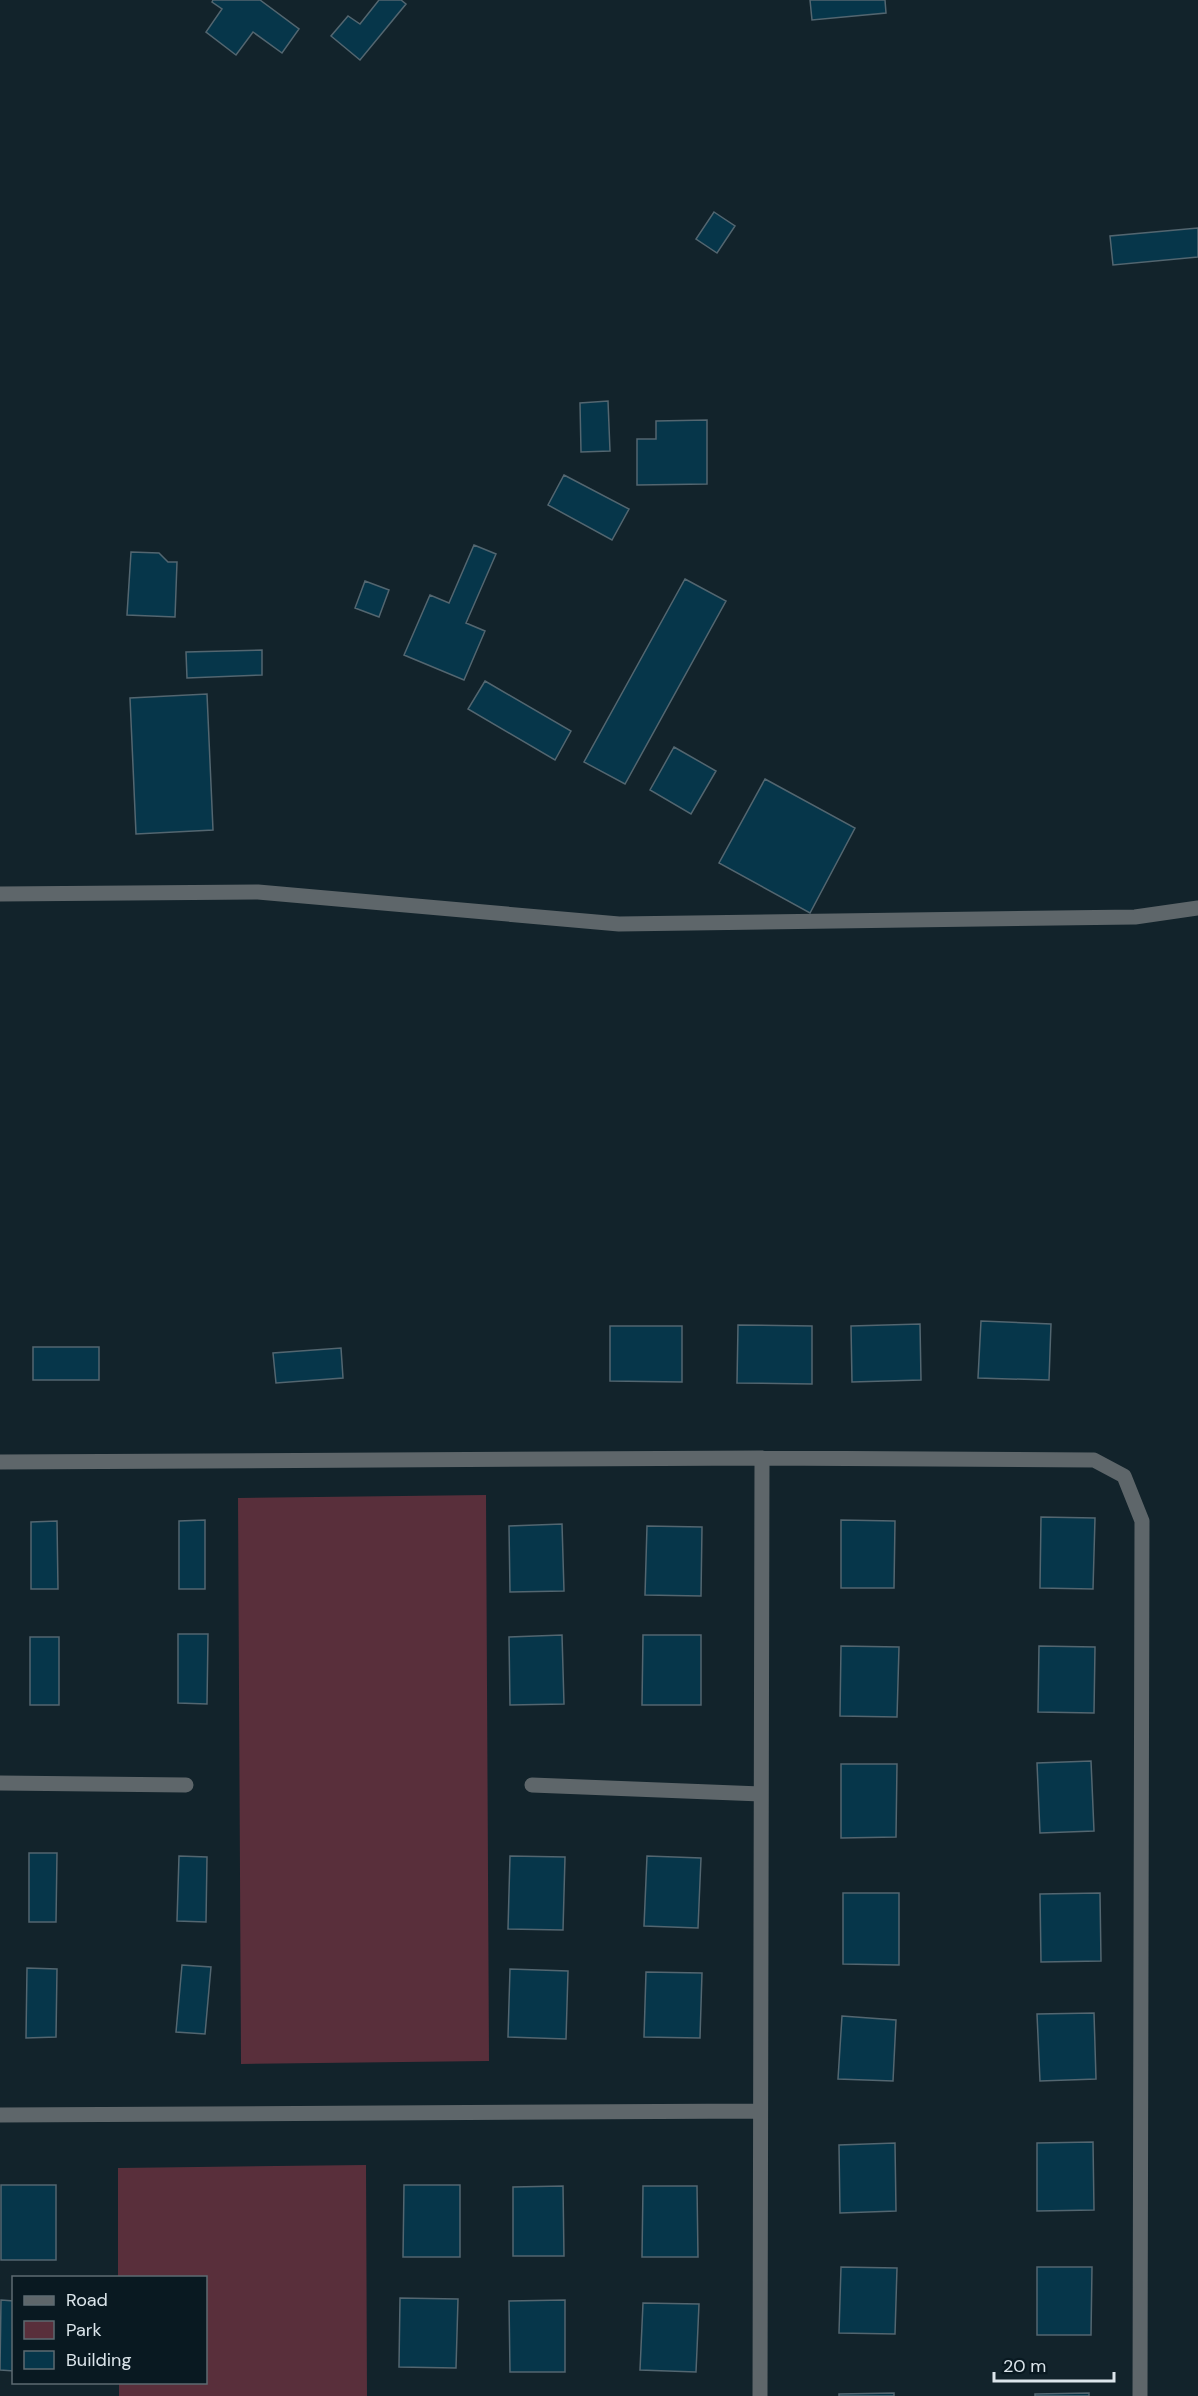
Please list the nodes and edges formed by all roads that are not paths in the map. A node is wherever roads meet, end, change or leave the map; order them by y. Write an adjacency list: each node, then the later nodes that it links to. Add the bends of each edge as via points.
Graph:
1 (0, 894): 2 (street, via 258,891 619,924 1135,917)
2 (1198, 908)
3 (762, 1458): 4 (street); 8 (street); 12 (street, via 1094,1460 1124,1476 1142,1521)
4 (0, 1462)
5 (0, 1783): 6 (street)
6 (186, 1785)
7 (532, 1785): 8 (street)
8 (761, 1794): 9 (street)
9 (759, 2111): 10 (street); 11 (street)
10 (0, 2115)
11 (760, 2396)
12 (1140, 2396)

